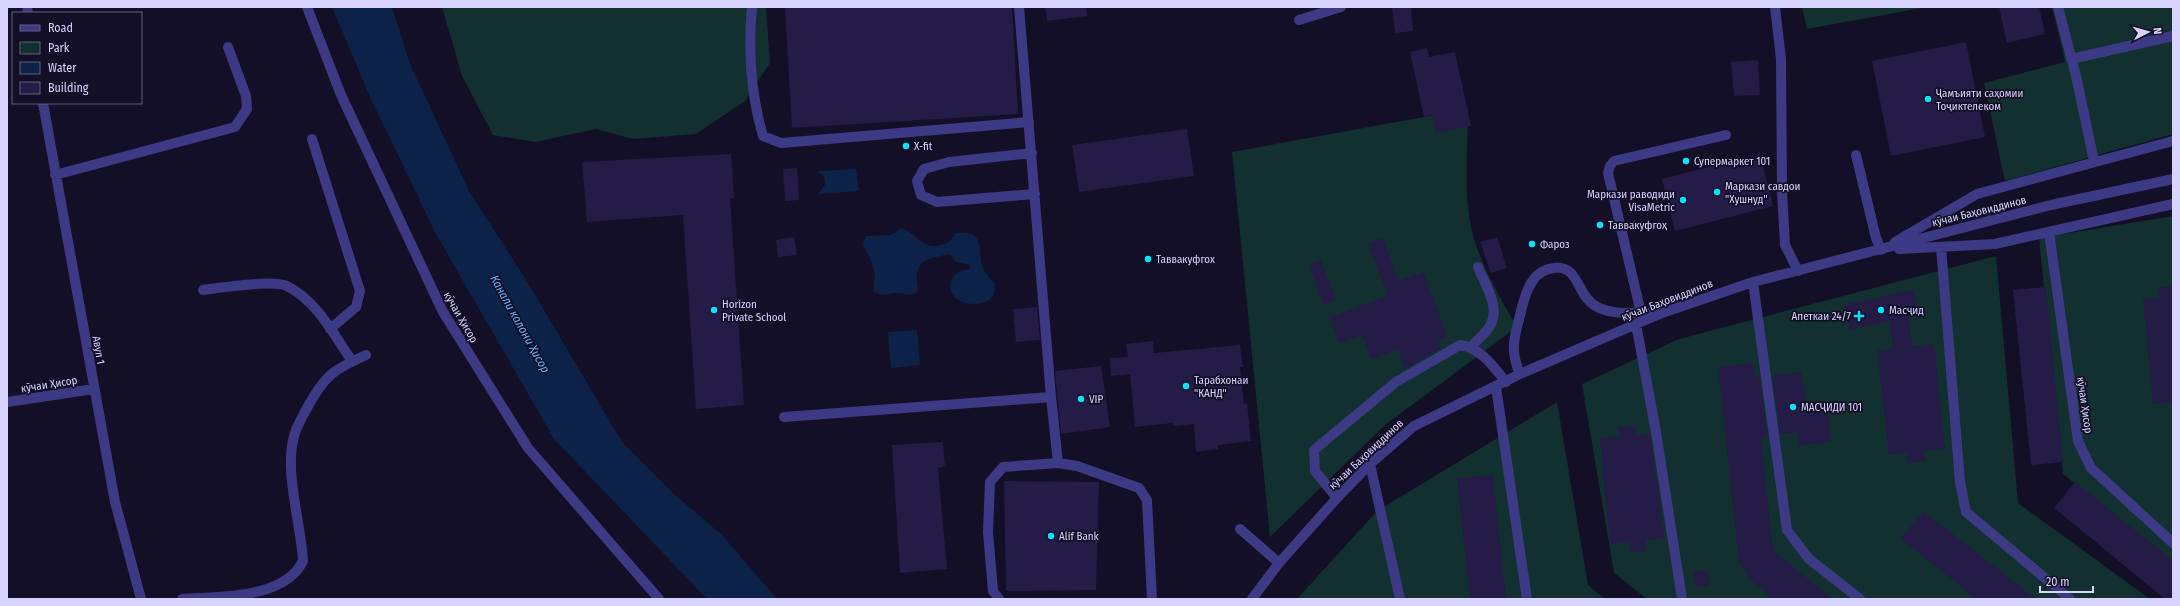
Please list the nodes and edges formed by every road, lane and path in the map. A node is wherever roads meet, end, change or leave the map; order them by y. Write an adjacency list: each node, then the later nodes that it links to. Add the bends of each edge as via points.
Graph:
1 (307, 7): 52 (street, кӯчаи Ҳисор, via 341,95 443,312 528,448)
2 (752, 7): 12 (street, via 749,35 756,109 763,136 781,143)
3 (1019, 7): 12 (street)
4 (1341, 7): 7 (street)
5 (1775, 7): 27 (street, via 1781,59 1785,245)
6 (2058, 7): 10 (street)
7 (1300, 20)
8 (2173, 36): 10 (street)
9 (228, 47): 19 (street, via 246,96 247,109 235,127)
10 (2071, 59): 18 (street)
11 (43, 104): 19 (street, Авул 1)
12 (1029, 122): 16 (street)
13 (1726, 135): 30 (street, via 1614,161 1610,166 1608,173)
14 (312, 139): 33 (street, via 360,291 356,307)
15 (2173, 141): 18 (street)
16 (1032, 153): 21 (street); 21 (street, via 949,162 924,169 917,181 921,195 937,202)
17 (1856, 155): 25 (street)
18 (2094, 161): 25 (street, via 1977,194)
19 (55, 175): 40 (street, Авул 1)
20 (2173, 179): 25 (street, кӯчаи Баҳовиддинов, via 2050,205)
21 (1035, 194): 41 (street)
22 (2173, 204): 23 (street)
23 (2049, 232): 24 (street, via 1995,244); 48 (street, кӯчаи Ҳисор, via 2078,441 2091,468)
24 (1941, 247): 25 (street); 60 (street, via 1960,482 1966,512)
25 (1881, 250): 27 (street, кӯчаи Баҳовиддинов)
26 (1478, 267): 34 (street, via 1493,303 1494,314 1490,326)
27 (1798, 271): 28 (street, кӯчаи Баҳовиддинов)
28 (1753, 282): 31 (street, кӯчаи Баҳовиддинов); 59 (street, via 1787,530 1809,558)
29 (202, 290): 33 (street, via 252,284 286,285 314,306)
30 (1641, 313): 31 (street); 37 (street, via 1619,313 1594,305 1570,272 1559,267 1544,269 1534,278 1526,294 1512,344 1513,358)
31 (1662, 313): 32 (street, кӯчаи Баҳовиддинов)
32 (1636, 324): 37 (street, кӯчаи Баҳовиддинов); 58 (street)
33 (330, 329): 36 (street)
34 (1471, 346): 38 (street, via 1489,361); 46 (street, via 1460,345 1396,382 1314,450 1316,471)
35 (366, 355): 36 (street)
36 (352, 361): 51 (street, via 325,379 296,430 292,482 303,561 300,566 289,578 255,593)
37 (1520, 374): 38 (street, кӯчаи Баҳовиддинов)
38 (1506, 382): 39 (street, кӯчаи Баҳовиддинов)
39 (1496, 387): 45 (street, кӯчаи Баҳовиддинов, via 1414,426); 57 (street)
40 (94, 389): 42 (street, кӯчаи Ҳисор); 50 (street, Авул 1, via 115,502)
41 (1051, 397): 43 (street); 44 (street)
42 (7, 402)
43 (784, 417)
44 (1058, 463): 53 (street, via 1004,467 990,482 988,532 993,591); 54 (street, via 1078,466 1138,488 1148,500)
45 (1370, 464): 46 (street, кӯчаи Баҳовиддинов); 56 (street)
46 (1337, 498): 49 (street, кӯчаи Баҳовиддинов)
47 (1240, 529): 49 (street)
48 (2173, 543)
49 (1279, 563): 55 (street, кӯчаи Баҳовиддинов)
50 (141, 599)
51 (182, 599)
52 (660, 599)
53 (998, 599)
54 (1152, 599)
55 (1252, 599)
56 (1400, 599)
57 (1527, 599)
58 (1682, 599)
59 (1860, 599)
60 (2070, 599)

